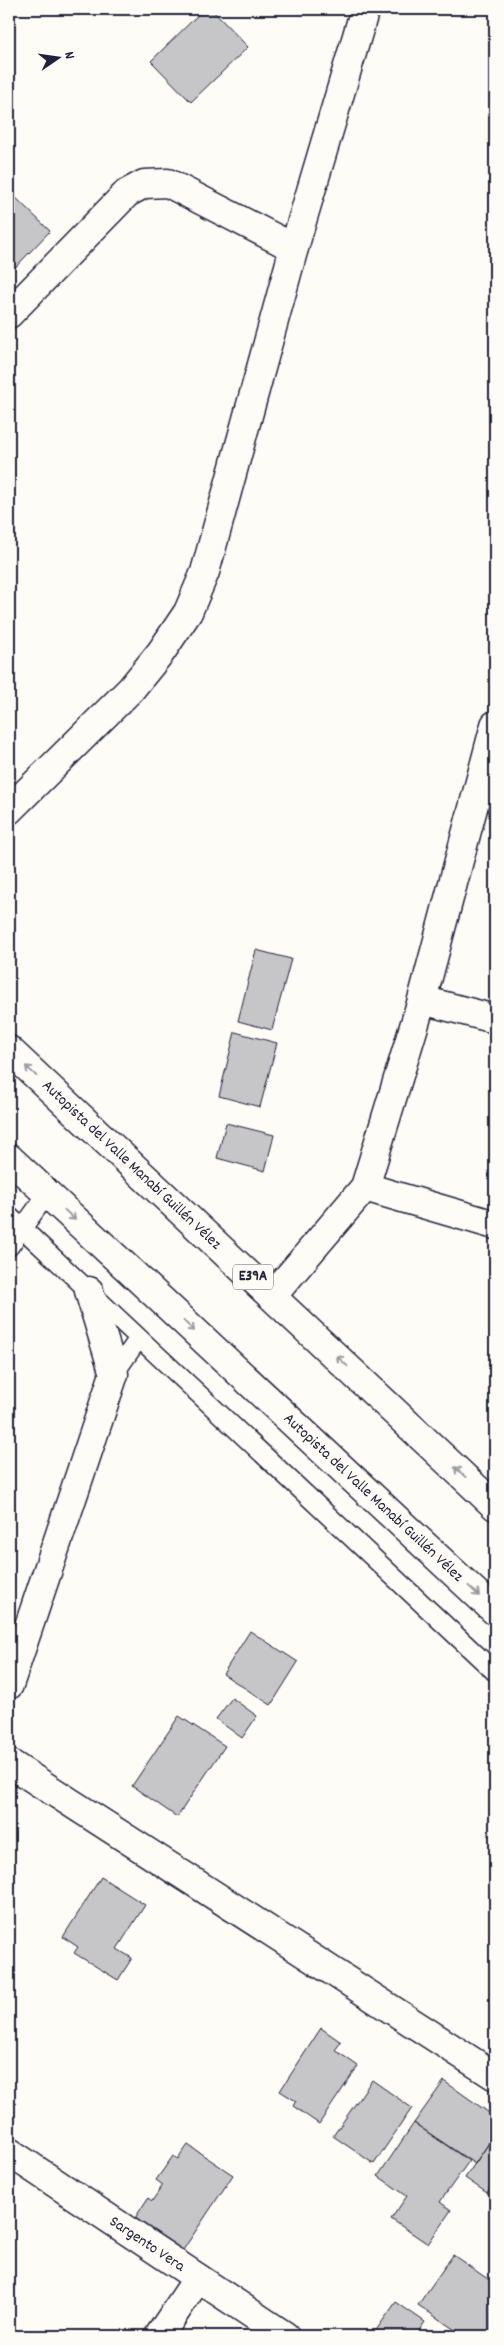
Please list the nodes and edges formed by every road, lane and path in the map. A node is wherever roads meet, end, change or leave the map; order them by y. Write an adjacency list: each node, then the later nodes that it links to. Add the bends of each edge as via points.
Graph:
1 (365, 9): 2 (street)
2 (294, 248): 3 (street, via 168,183 144,184 127,193); 6 (street, via 205,572 188,612 162,652 131,689)
3 (9, 314)
4 (495, 725): 5 (street)
5 (485, 802): 7 (street)
6 (9, 810)
7 (422, 1000): 8 (street); 11 (street)
8 (495, 1019)
9 (9, 1050): 18 (street, Autopista del Valle Manabí Guillén Vélez / E39A, one-way to 9)
10 (9, 1158): 12 (street, Autopista del Valle Manabí Guillén Vélez)
11 (365, 1187): 14 (street); 18 (street)
12 (47, 1194): 15 (lane); 22 (street, Autopista del Valle Manabí Guillén Vélez, one-way to 22)
13 (9, 1216): 15 (lane)
14 (495, 1226)
15 (22, 1228): 16 (lane); 17 (lane)
16 (9, 1247)
17 (89, 1291): 19 (lane); 20 (street)
18 (273, 1295): 21 (street, Autopista del Valle Manabí Guillén Vélez / E39A, one-way to 18)
19 (139, 1338): 20 (lane); 23 (lane)
20 (114, 1374): 24 (street)
21 (495, 1506)
22 (495, 1611)
23 (495, 1672)
24 (9, 1685)
25 (9, 1763): 26 (street)
26 (495, 2076)
27 (9, 2152): 28 (street, Sargento Vera)
28 (198, 2278): 29 (street); 30 (street, Sargento Vera)
29 (160, 2336)
30 (285, 2336)

